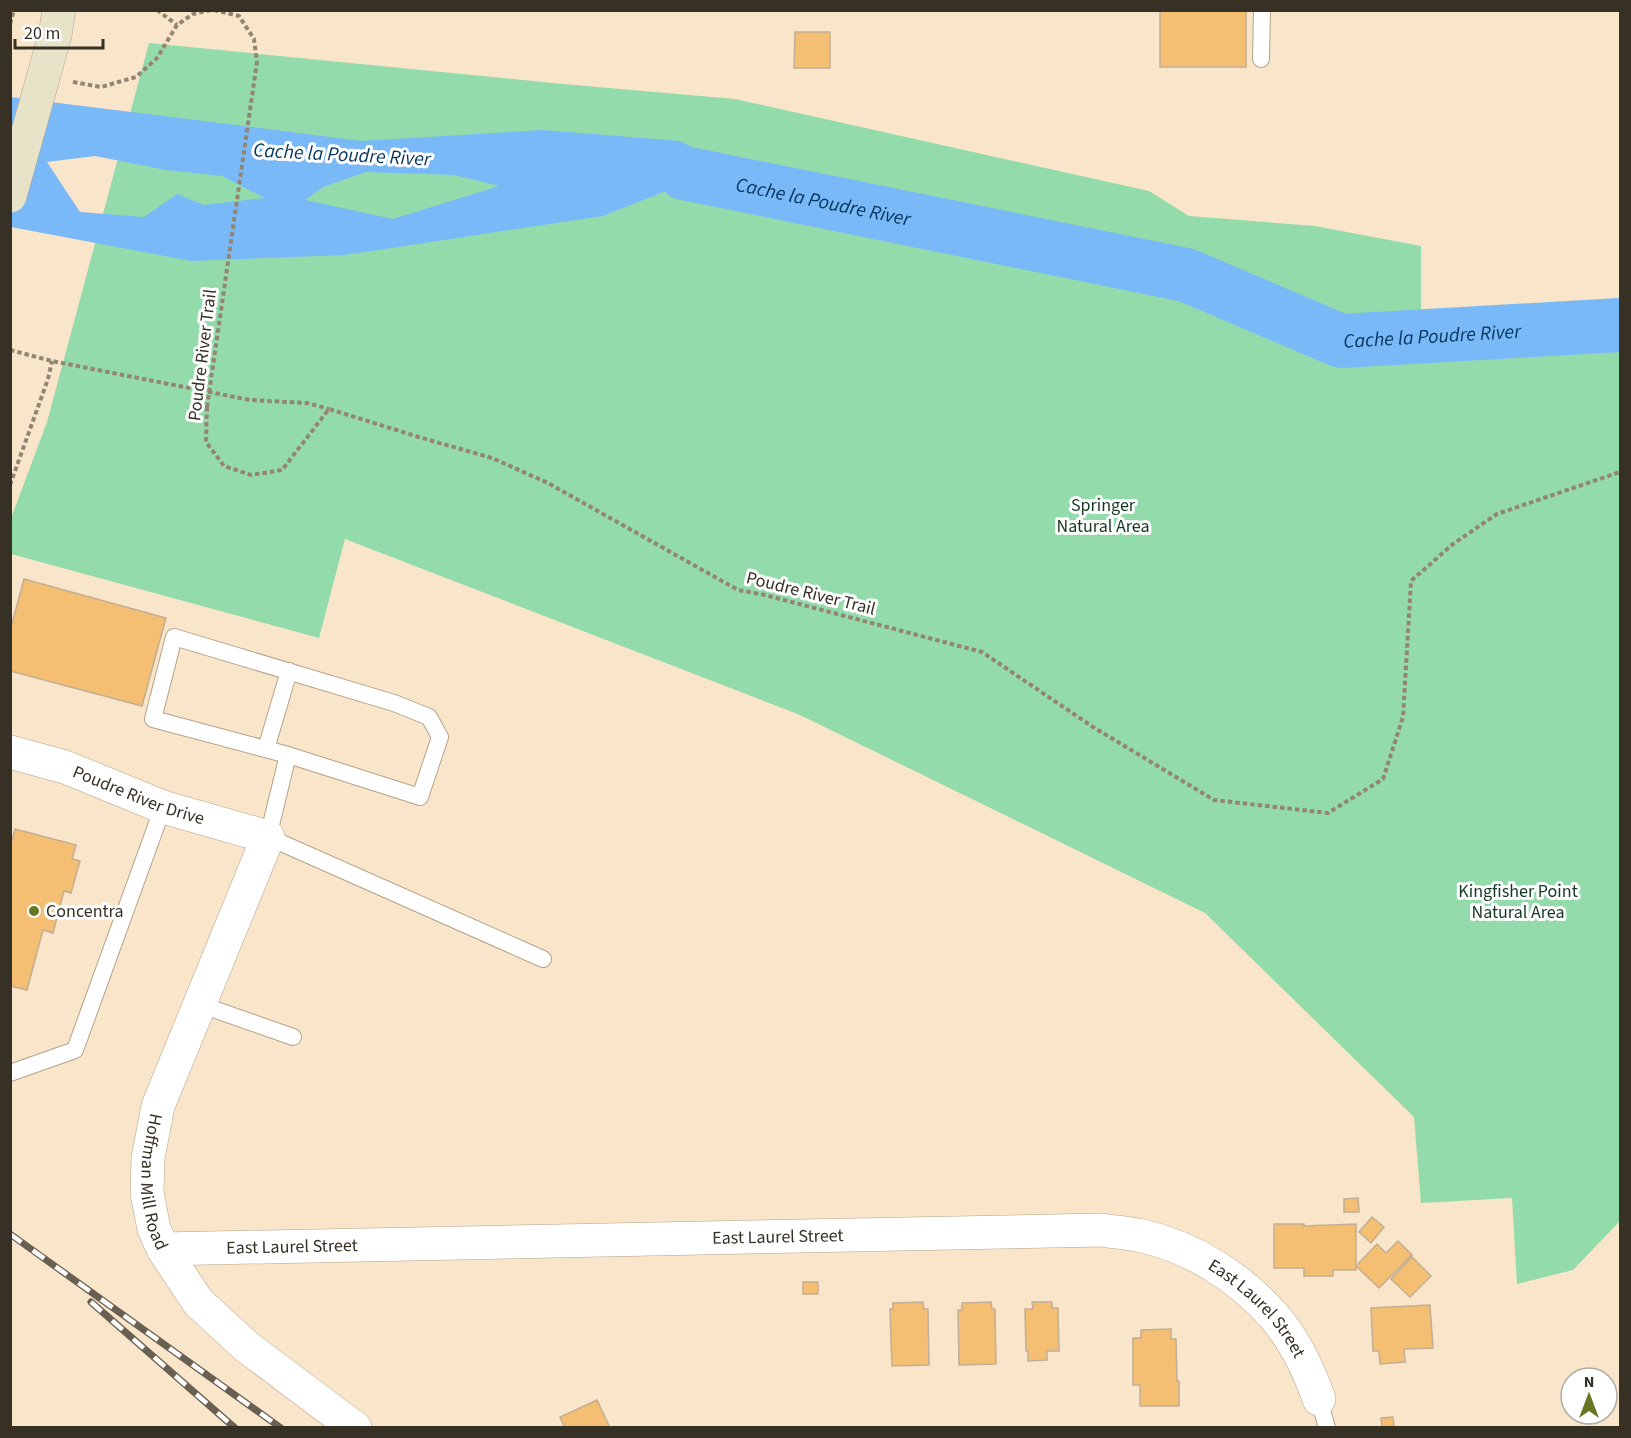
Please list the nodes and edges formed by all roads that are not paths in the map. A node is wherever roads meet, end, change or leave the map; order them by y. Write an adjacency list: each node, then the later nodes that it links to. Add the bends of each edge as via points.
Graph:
1 (1262, 10): 3 (lane)
2 (57, 23): 4 (main road, bridge)
3 (1261, 59)
4 (10, 196)
5 (288, 671): 6 (lane); 6 (lane, via 174,638 153,719); 8 (lane, via 394,702 429,717 440,736 420,797)
6 (266, 749): 8 (lane)
7 (10, 752): 9 (street, Poudre River Drive, via 65,767)
8 (288, 755): 10 (lane)
9 (163, 807): 10 (street, Poudre River Drive); 14 (lane, via 75,1050)
10 (268, 837): 11 (lane); 12 (street, Hoffman Mill Road)
11 (543, 959)
12 (200, 1004): 13 (lane); 15 (street, Hoffman Mill Road, via 158,1106 148,1158 147,1193)
13 (293, 1037)
14 (10, 1073)
15 (163, 1250): 16 (street, East Laurel Street, via 1101,1230 1142,1236 1182,1249 1237,1281 1273,1316 1297,1350); 17 (street, Hoffman Mill Road, via 198,1302 247,1347)
16 (1323, 1413)
17 (355, 1428)

